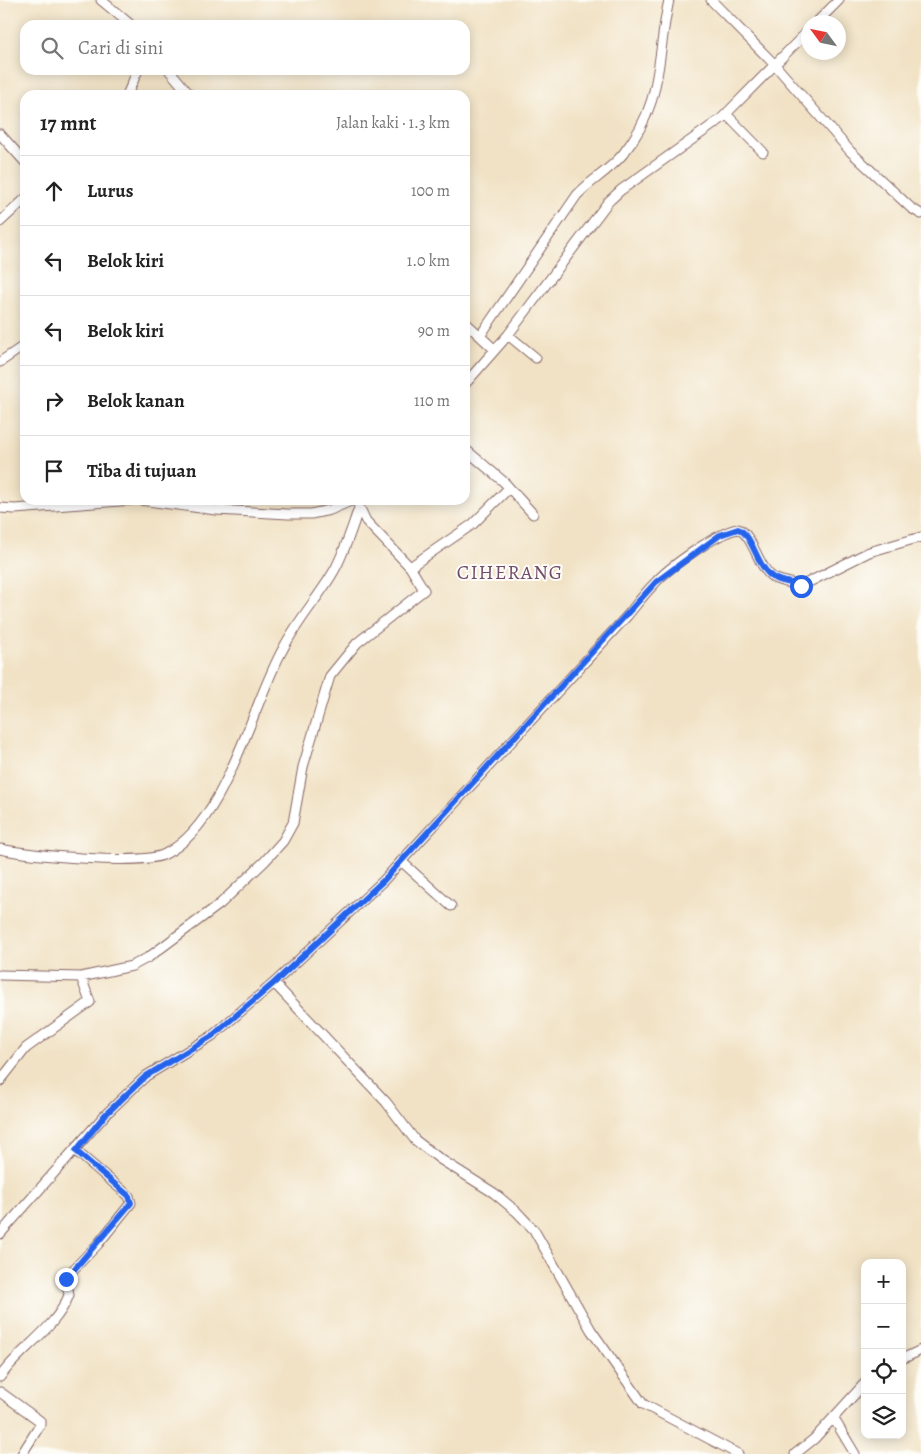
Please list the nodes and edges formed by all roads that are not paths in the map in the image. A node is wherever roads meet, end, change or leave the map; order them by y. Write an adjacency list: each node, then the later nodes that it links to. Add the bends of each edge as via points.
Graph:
1 (101, 0): 6 (street)
2 (669, 0): 22 (street, via 657,87 640,131 611,167 577,195)
3 (711, 0): 8 (street)
4 (839, 0): 5 (street)
5 (824, 15)
6 (125, 20)
7 (801, 38): 8 (street)
8 (775, 65): 13 (street); 18 (street, via 858,159)
9 (136, 75): 11 (street)
10 (172, 75): 12 (street)
11 (129, 90)
12 (186, 90)
13 (726, 114): 15 (street); 21 (street, via 608,202)
14 (0, 134): 16 (street)
15 (763, 152)
16 (20, 156)
17 (20, 205): 19 (street)
18 (921, 214)
19 (0, 222)
20 (470, 327): 22 (street)
21 (508, 335): 24 (street); 25 (street)
22 (480, 336): 24 (street)
23 (20, 348): 26 (street)
24 (495, 350): 27 (street)
25 (536, 358)
26 (0, 362)
27 (470, 378)
28 (470, 453): 29 (street)
29 (509, 488): 36 (street); 38 (street, via 473,524)
30 (67, 505): 35 (street)
31 (178, 505): 32 (street, via 288,514)
32 (349, 505)
33 (356, 505): 39 (street, via 350,537 333,572 284,646 263,688 237,756 209,812 194,831 167,853 146,858 115,859)
34 (357, 505): 38 (street, via 366,521)
35 (0, 508)
36 (533, 514)
37 (921, 537): 40 (street, via 869,552 801,586 774,578 760,563 744,532 738,529 720,535 656,582)
38 (410, 567): 43 (street, via 424,590 357,643 330,676 303,767 293,823 283,841 211,912 150,957 132,966)
39 (0, 849)
40 (401, 861): 41 (street); 44 (street)
41 (451, 906)
42 (0, 975): 43 (street)
43 (81, 977): 45 (street, via 90,1002 26,1048)
44 (274, 983): 46 (street, via 212,1036 146,1076 105,1115); 55 (street, via 386,1102 415,1140 499,1197 534,1230 591,1330 636,1397 643,1404)
45 (0, 1081)
46 (76, 1151): 47 (street); 50 (street, via 129,1196 131,1203 69,1274 66,1279 69,1295 49,1326)
47 (0, 1234)
48 (921, 1350): 49 (street)
49 (906, 1357)
50 (0, 1377)
51 (861, 1387): 53 (street)
52 (0, 1392): 54 (street, via 40,1421)
53 (834, 1419): 56 (street, via 814,1440); 57 (street)
54 (22, 1454)
55 (738, 1454)
56 (794, 1454)
57 (855, 1454)

